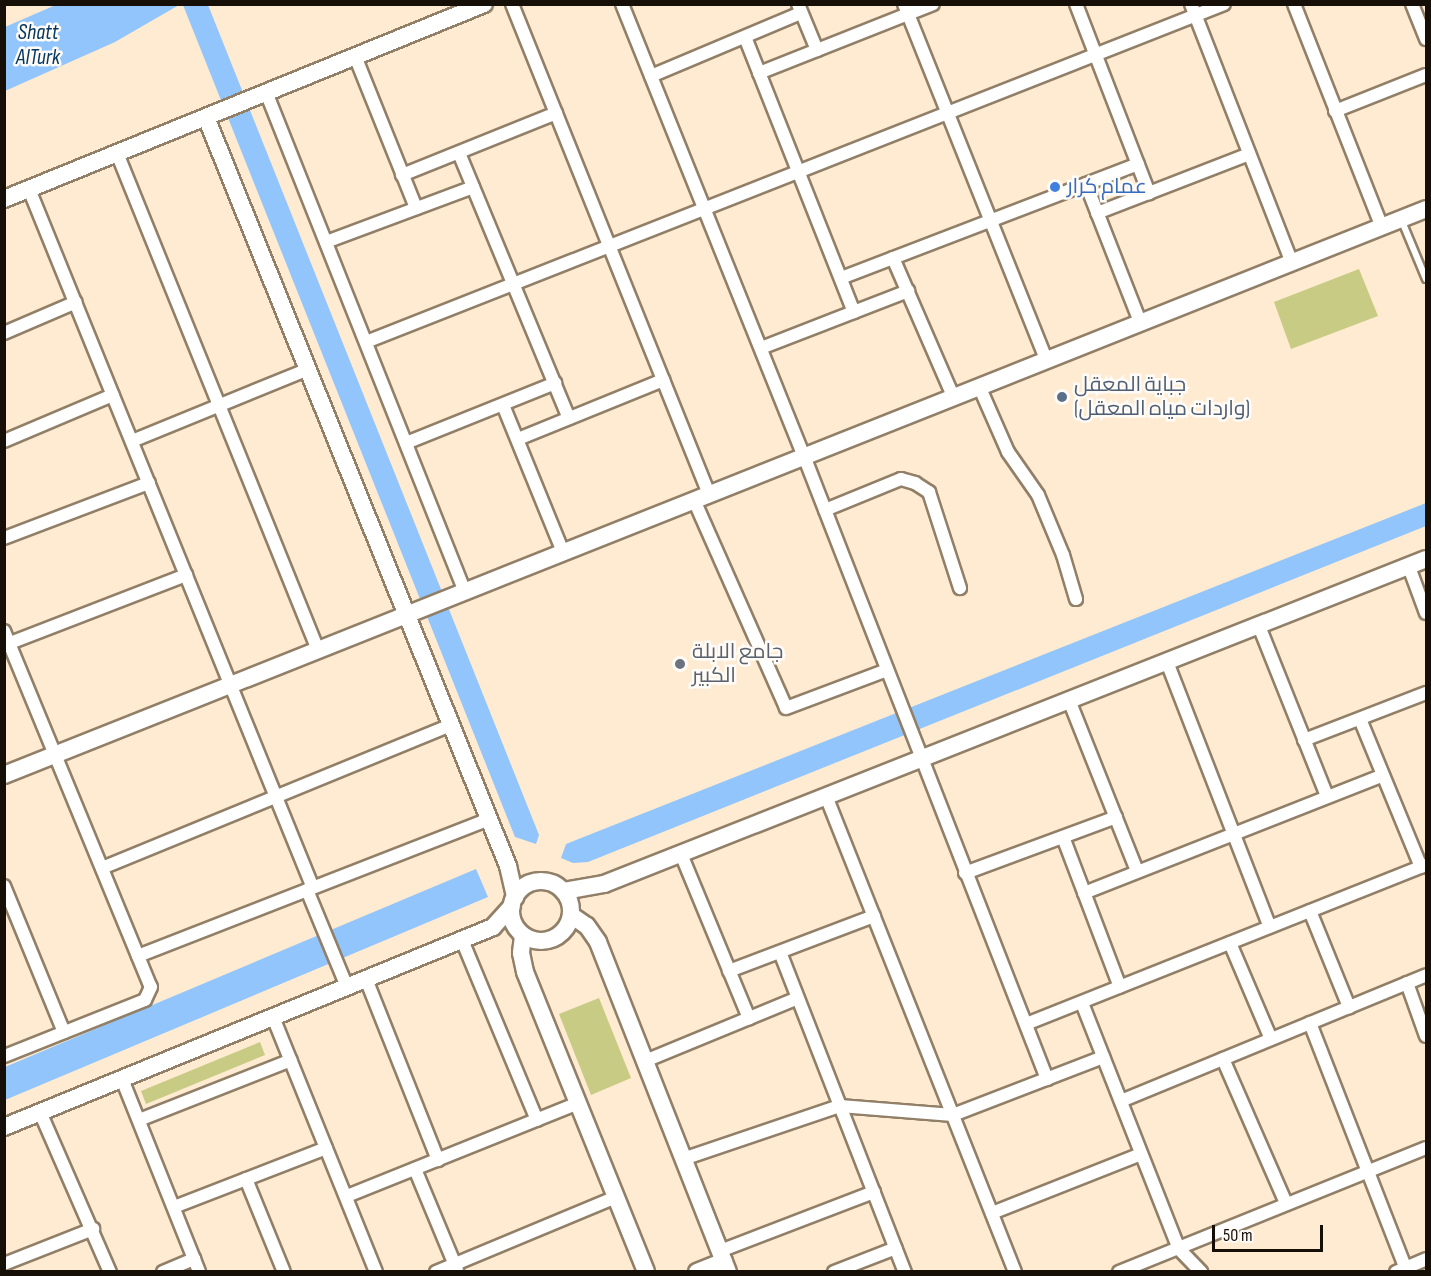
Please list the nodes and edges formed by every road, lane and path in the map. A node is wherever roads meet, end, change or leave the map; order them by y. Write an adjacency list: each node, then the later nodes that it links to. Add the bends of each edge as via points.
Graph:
1 (484, 4): 16 (street)
2 (512, 4): 22 (street)
3 (622, 4): 19 (street)
4 (933, 4): 10 (street)
5 (1076, 4): 15 (street)
6 (1224, 4): 11 (street)
7 (1293, 4): 21 (street)
8 (1412, 4): 13 (street)
9 (800, 9): 12 (street); 14 (street)
10 (906, 9): 14 (street); 23 (street)
11 (1193, 10): 15 (street); 27 (street)
12 (745, 37): 17 (street); 19 (street)
13 (1426, 39)
14 (817, 50): 17 (street)
15 (1096, 55): 23 (street); 28 (street)
16 (355, 56): 20 (street); 30 (street)
17 (759, 73): 29 (street)
18 (1426, 75): 21 (street)
19 (651, 76): 38 (street)
20 (266, 92): 24 (street); 43 (street)
21 (1335, 111): 42 (street)
22 (555, 113): 26 (street); 44 (street)
23 (947, 114): 29 (street); 41 (street)
24 (206, 117): 25 (street); 58 (street)
25 (117, 153): 33 (street); 64 (street)
26 (459, 153): 30 (street); 32 (street)
27 (1249, 154): 34 (street); 46 (street)
28 (1138, 164): 31 (street); 34 (street)
29 (799, 172): 38 (street); 47 (street)
30 (402, 175): 36 (street)
31 (1086, 184): 39 (street); 41 (street)
32 (473, 187): 36 (street); 49 (street)
33 (30, 189): 35 (street); 51 (street)
34 (1149, 193): 39 (street)
35 (4, 199)
36 (416, 208): 43 (street)
37 (1426, 208): 40 (street)
38 (705, 209): 44 (street); 56 (street)
39 (1097, 213): 53 (street)
40 (1401, 219): 42 (street); 48 (lane)
41 (990, 220): 45 (street); 57 (street)
42 (1382, 227): 46 (street)
43 (326, 242): 55 (street)
44 (609, 247): 49 (street); 59 (street)
45 (893, 258): 47 (street); 50 (street)
46 (1291, 261): 53 (street)
47 (841, 278): 52 (street)
48 (1426, 279)
49 (513, 284): 55 (street); 60 (street)
50 (908, 291): 52 (street); 63 (street)
51 (76, 302): 54 (street); 62 (street)
52 (854, 312): 56 (street)
53 (1140, 322): 57 (street)
54 (4, 333)
55 (366, 342): 70 (street)
56 (761, 348): 71 (street)
57 (1046, 359): 61 (street)
58 (308, 369): 64 (street); 84 (street)
59 (663, 380): 66 (street); 73 (street)
60 (555, 383): 65 (street); 66 (street)
61 (978, 386): 63 (street); 82 (street, via 1004,444 1038,495)
62 (113, 395): 68 (street); 69 (street)
63 (953, 396): 71 (street)
64 (219, 405): 69 (street); 88 (street)
65 (503, 405): 67 (street); 70 (street)
66 (569, 418): 67 (street)
67 (518, 439): 76 (street)
68 (4, 441)
69 (132, 441): 72 (street)
70 (406, 443): 81 (street)
71 (804, 456): 73 (street); 74 (street)
72 (149, 483): 75 (street); 79 (street)
73 (701, 497): 76 (street); 90 (street, via 786,708)
74 (825, 510): 80 (street, via 901,479 915,483 928,492); 90 (street)
75 (4, 538)
76 (563, 552): 81 (street)
77 (1426, 560): 78 (street)
78 (1408, 567): 83 (street); 85 (street)
79 (186, 574): 87 (street); 91 (street)
80 (960, 588)
81 (465, 592): 84 (street)
82 (1076, 599)
83 (1426, 613)
84 (406, 615): 88 (street); 95 (street)
85 (1258, 626): 89 (street); 96 (street)
86 (4, 631): 87 (street)
87 (9, 643): 97 (street)
88 (318, 650): 91 (street)
89 (1167, 662): 93 (street); 106 (street)
90 (887, 670): 98 (street)
91 (231, 685): 97 (street); 101 (street)
92 (1426, 693): 94 (street)
93 (1069, 700): 98 (street); 104 (street)
94 (1360, 719): 96 (street); 100 (street)
95 (451, 724): 101 (street); 105 (street)
96 (1304, 740): 103 (street)
97 (55, 755): 99 (street); 111 (street)
98 (921, 759): 102 (street); 113 (street)
99 (4, 775)
100 (1383, 775): 103 (street); 110 (street)
101 (276, 796): 111 (street); 117 (street)
102 (826, 796): 108 (street); 123 (street)
103 (1327, 796): 106 (street)
104 (1116, 817): 107 (street); 112 (street)
105 (489, 819): 109 (street); 117 (street)
106 (1234, 833): 112 (street); 125 (street)
107 (1063, 837): 113 (street); 119 (street)
108 (681, 854): 115 (street); 131 (street)
109 (508, 866): 114 (street); 120 (street)
110 (1424, 866): 122 (street)
111 (102, 868): 130 (street)
112 (1137, 871): 119 (street)
113 (965, 873): 143 (street)
114 (539, 881): 118 (street, via 553,883); 120 (street, via 521,889)
115 (604, 884): 118 (street); 121 (street)
116 (4, 886): 144 (street)
117 (310, 889): 130 (street); 135 (street)
118 (564, 891): 121 (street)
119 (1084, 893): 136 (street)
120 (513, 901): 124 (street); 126 (street)
121 (571, 911): 126 (street, via 557,937 540,942); 151 (street, via 598,942)
122 (1310, 911): 125 (street); 139 (street)
123 (874, 916): 129 (street); 158 (street)
124 (493, 927): 126 (street); 127 (street)
125 (1270, 927): 128 (street)
126 (521, 934): 155 (street, via 525,972)
127 (462, 940): 133 (street); 160 (street)
128 (1230, 943): 136 (street); 146 (street)
129 (780, 951): 131 (street); 137 (street)
130 (138, 957): 144 (street, via 151,987 145,1000)
131 (729, 971): 141 (street)
132 (1426, 975): 134 (street)
133 (366, 979): 135 (street); 166 (street)
134 (1407, 983): 139 (street); 145 (street)
135 (347, 987): 140 (street)
136 (1119, 987): 138 (street)
137 (798, 998): 141 (street); 156 (street)
138 (1082, 1003): 143 (street); 148 (street)
139 (1349, 1007): 142 (street)
140 (273, 1017): 150 (street); 152 (street)
141 (749, 1018): 151 (street)
142 (1310, 1023): 146 (street); 168 (street)
143 (1026, 1024): 153 (street)
144 (64, 1032): 147 (street)
145 (1426, 1036)
146 (1271, 1039): 149 (street)
147 (4, 1056)
148 (1103, 1057): 153 (street); 154 (street)
149 (1223, 1059): 154 (street); 173 (street)
150 (291, 1060): 159 (street); 162 (street)
151 (645, 1061): 165 (street)
152 (122, 1079): 157 (street); 159 (street)
153 (1047, 1079): 158 (street)
154 (1120, 1101): 164 (street)
155 (578, 1103): 160 (street); 172 (street)
156 (840, 1106): 158 (street); 165 (street); 170 (street)
157 (40, 1112): 161 (street); 176 (street)
158 (953, 1115): 175 (street)
159 (139, 1120): 174 (street)
160 (537, 1120): 166 (street)
161 (4, 1127)
162 (326, 1148): 169 (street); 171 (street)
163 (1426, 1148): 168 (street)
164 (1141, 1154): 175 (street); 178 (street)
165 (683, 1159): 181 (street)
166 (438, 1160): 167 (street)
167 (415, 1169): 171 (street); 183 (street)
168 (1368, 1171): 173 (street); 184 (street)
169 (246, 1179): 174 (street); 188 (street)
170 (874, 1192): 177 (street); 181 (street)
171 (347, 1196): 189 (street)
172 (616, 1197): 183 (street); 191 (street)
173 (1286, 1203): 178 (street)
174 (174, 1207): 179 (street)
175 (992, 1213): 195 (street)
176 (93, 1229): 182 (street); 185 (street)
177 (896, 1248): 193 (street); 194 (street)
178 (1179, 1249): 196 (street); 197 (street)
179 (194, 1259): 186 (street); 187 (street)
180 (1426, 1259): 184 (street)
181 (724, 1261): 192 (street)
182 (10, 1266)
183 (456, 1268): 190 (street)
184 (1403, 1270)
185 (110, 1272)
186 (164, 1272)
187 (199, 1272)
188 (284, 1272)
189 (376, 1272)
190 (436, 1272)
191 (646, 1272)
192 (697, 1272)
193 (834, 1272)
194 (905, 1272)
195 (1015, 1272)
196 (1119, 1272)
197 (1201, 1272)

